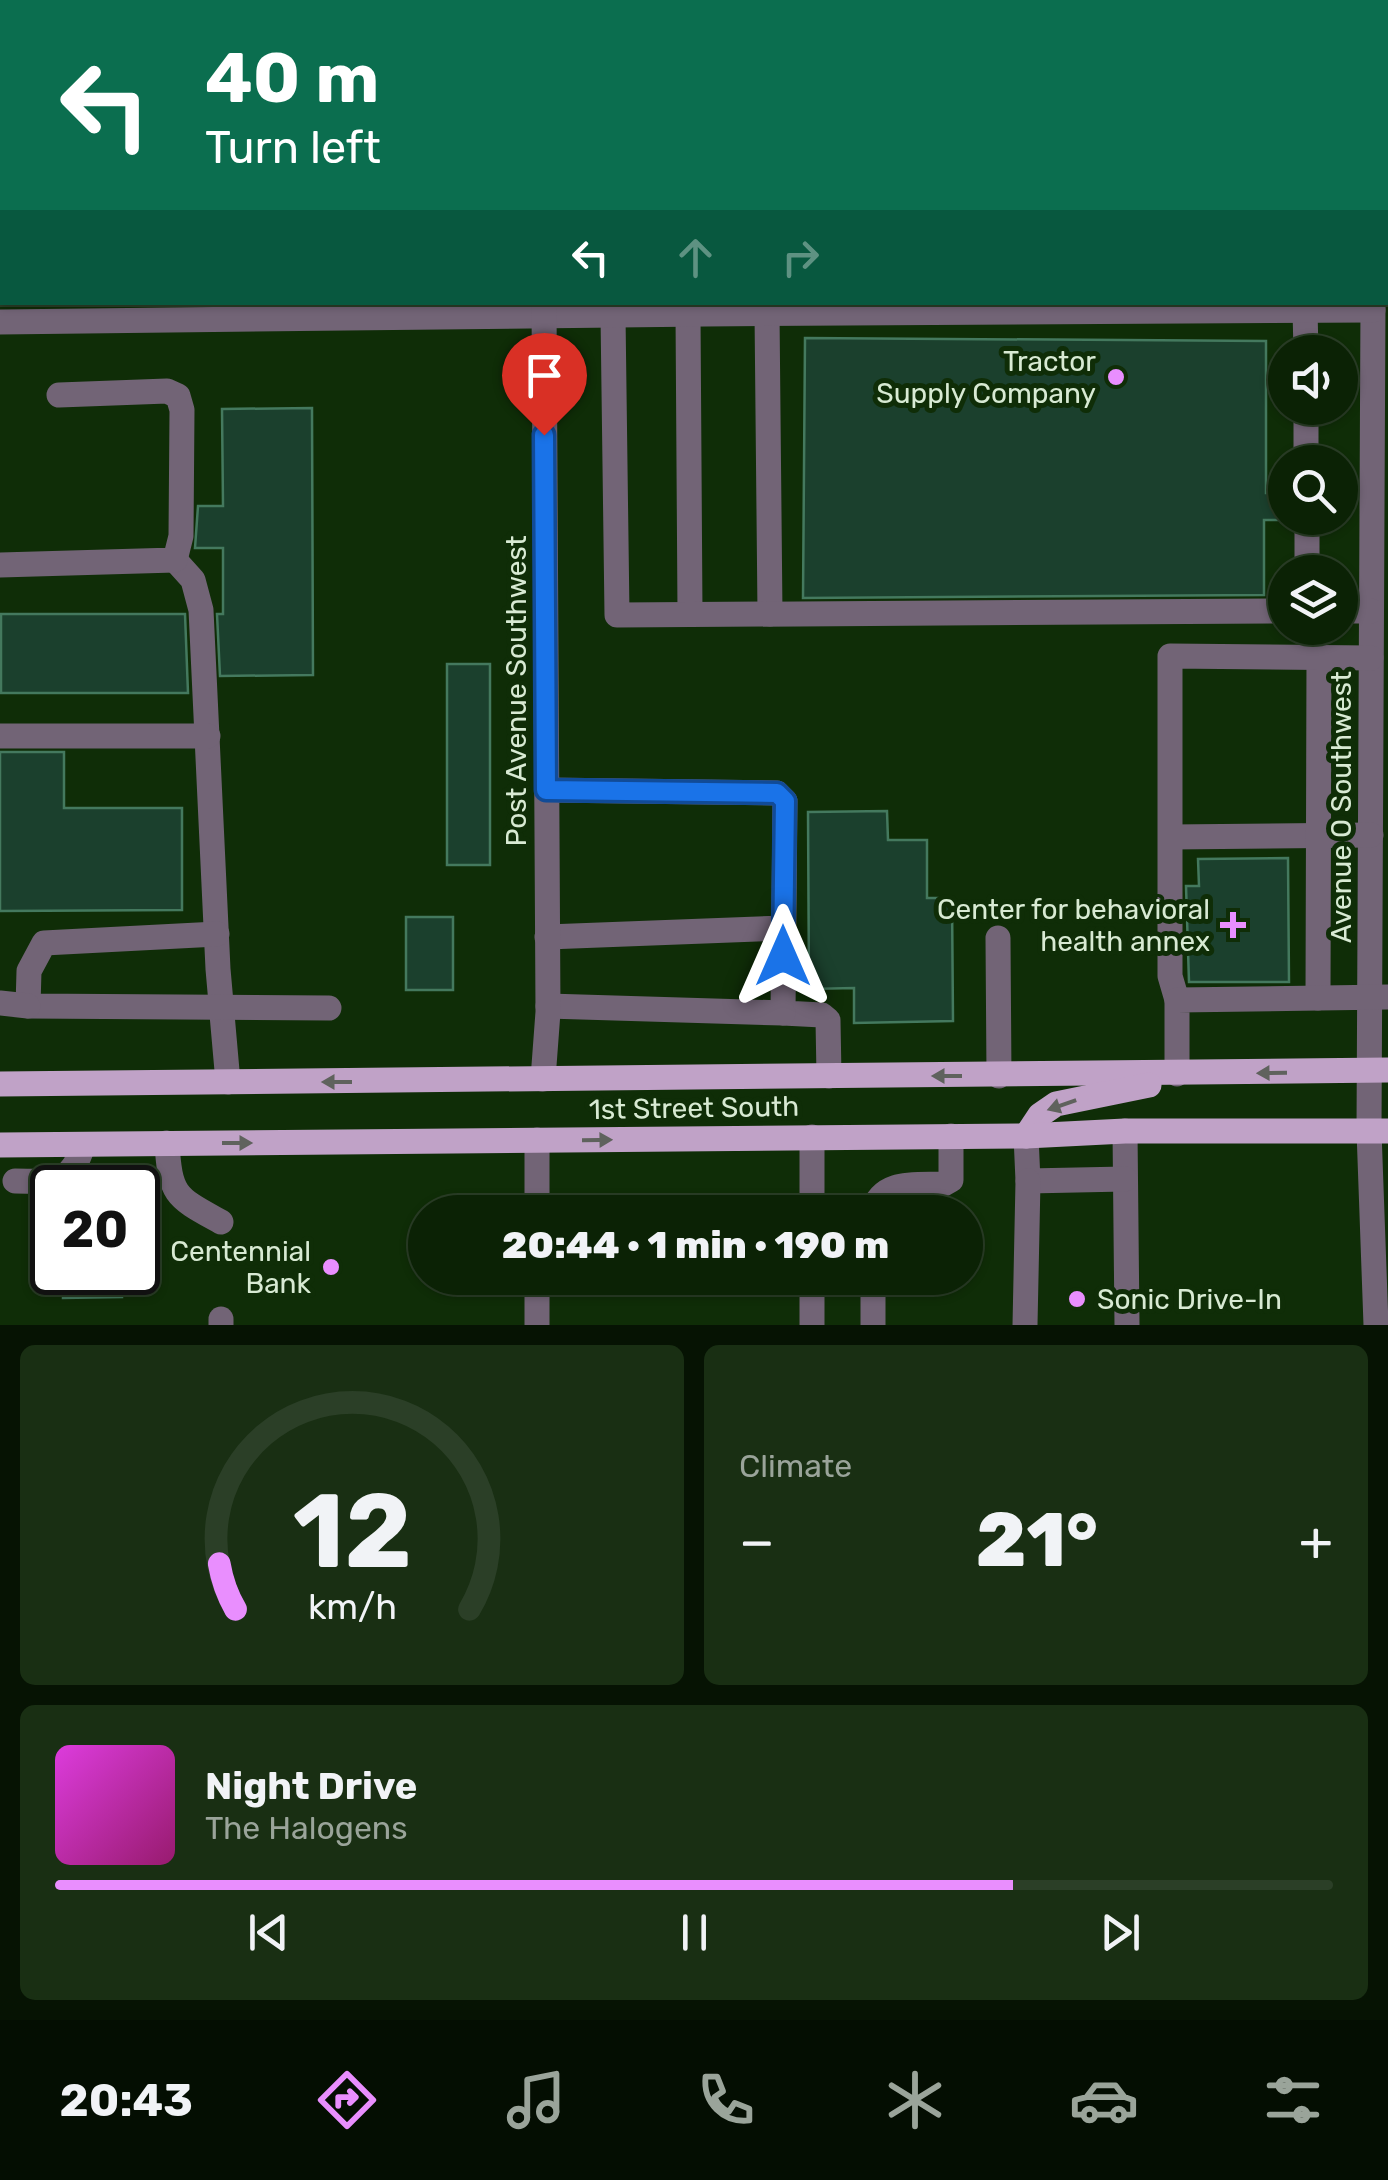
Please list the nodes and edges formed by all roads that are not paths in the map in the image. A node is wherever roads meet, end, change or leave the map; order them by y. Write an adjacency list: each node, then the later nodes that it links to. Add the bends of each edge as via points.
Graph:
1 (877, 306): 4 (street); 6 (street)
2 (1373, 306): 4 (street); 14 (street, Avenue O Southwest)
3 (544, 310): 5 (street); 8 (street); 24 (street, Post Avenue Southwest)
4 (1305, 310): 10 (street)
5 (251, 311): 9 (street)
6 (767, 312): 7 (street); 19 (street)
7 (688, 313): 8 (street); 18 (street)
8 (613, 315): 18 (street, via 617,615)
9 (0, 322)
10 (1306, 335)
11 (59, 396): 12 (street, via 178,396 181,536)
12 (175, 560): 13 (street); 23 (street, via 194,580 201,610)
13 (0, 565)
14 (1380, 568): 17 (street, Avenue O Southwest)
15 (1268, 611): 19 (street)
16 (1358, 611): 17 (street)
17 (1372, 611): 21 (street, Avenue O Southwest)
18 (690, 614): 19 (street)
19 (770, 614)
20 (1318, 656): 21 (street); 25 (street); 26 (street, via 1170,656)
21 (1372, 658): 27 (street, Avenue O Southwest)
22 (0, 736): 23 (street)
23 (208, 736): 29 (street)
24 (546, 790): 28 (street, via 777,793 785,801); 30 (street, Post Avenue Southwest)
25 (1318, 835): 26 (street); 27 (street); 33 (street)
26 (1171, 837): 34 (street, via 1170,976)
27 (1376, 846): 32 (street, Avenue O Southwest)
28 (783, 928): 30 (street); 40 (street)
29 (217, 934): 36 (street, via 44,943 29,971); 38 (street)
30 (548, 937): 37 (street, Post Avenue Southwest)
31 (998, 938): 44 (street)
32 (1379, 997): 33 (street); 41 (street, Avenue O Southwest)
33 (1318, 998): 34 (street)
34 (1177, 1000): 42 (street)
35 (0, 1003): 36 (street)
36 (28, 1006): 38 (street)
37 (548, 1006): 40 (street); 45 (street, Post Avenue Southwest)
38 (224, 1008): 39 (street); 46 (street)
39 (330, 1008)
40 (783, 1012): 43 (street, via 828,1020)
41 (1379, 1071): 42 (main road, 1st Street South, one-way to 42); 49 (street, Avenue O Southwest)
42 (1177, 1074): 44 (main road, 1st Street South); 51 (main road, one-way to 51, via 1056,1104)
43 (829, 1076): 44 (main road, 1st Street South, one-way to 43); 45 (main road, 1st Street South)
44 (999, 1076)
45 (543, 1078): 46 (main road, 1st Street South, one-way to 46)
46 (228, 1082): 47 (main road, 1st Street South)
47 (0, 1084)
48 (1125, 1131): 49 (main road, 1st Street South); 51 (main road, 1st Street South); 57 (street)
49 (1379, 1131): 64 (street, Avenue O Southwest)
50 (951, 1136): 51 (main road, 1st Street South); 52 (main road, 1st Street South); 62 (street, via 951,1180)
51 (1026, 1136): 59 (street)
52 (812, 1137): 53 (main road, 1st Street South, one-way to 52); 61 (street)
53 (537, 1140): 54 (main road, 1st Street South, one-way to 53); 60 (street)
54 (168, 1143): 56 (main road, 1st Street South); 63 (street, via 173,1186)
55 (0, 1144): 56 (main road, 1st Street South)
56 (82, 1145): 58 (street, via 75,1167 61,1179)
57 (1125, 1179): 59 (street); 72 (street)
58 (14, 1181)
59 (1028, 1181): 71 (street)
60 (537, 1195)
61 (812, 1195)
62 (881, 1195)
63 (221, 1222)
64 (1381, 1243): 73 (street, Avenue O Southwest)
65 (537, 1295): 68 (street)
66 (812, 1295): 69 (street)
67 (872, 1295): 70 (street)
68 (537, 1325)
69 (812, 1325)
70 (873, 1325)
71 (1025, 1325)
72 (1127, 1325)
73 (1376, 1325)

